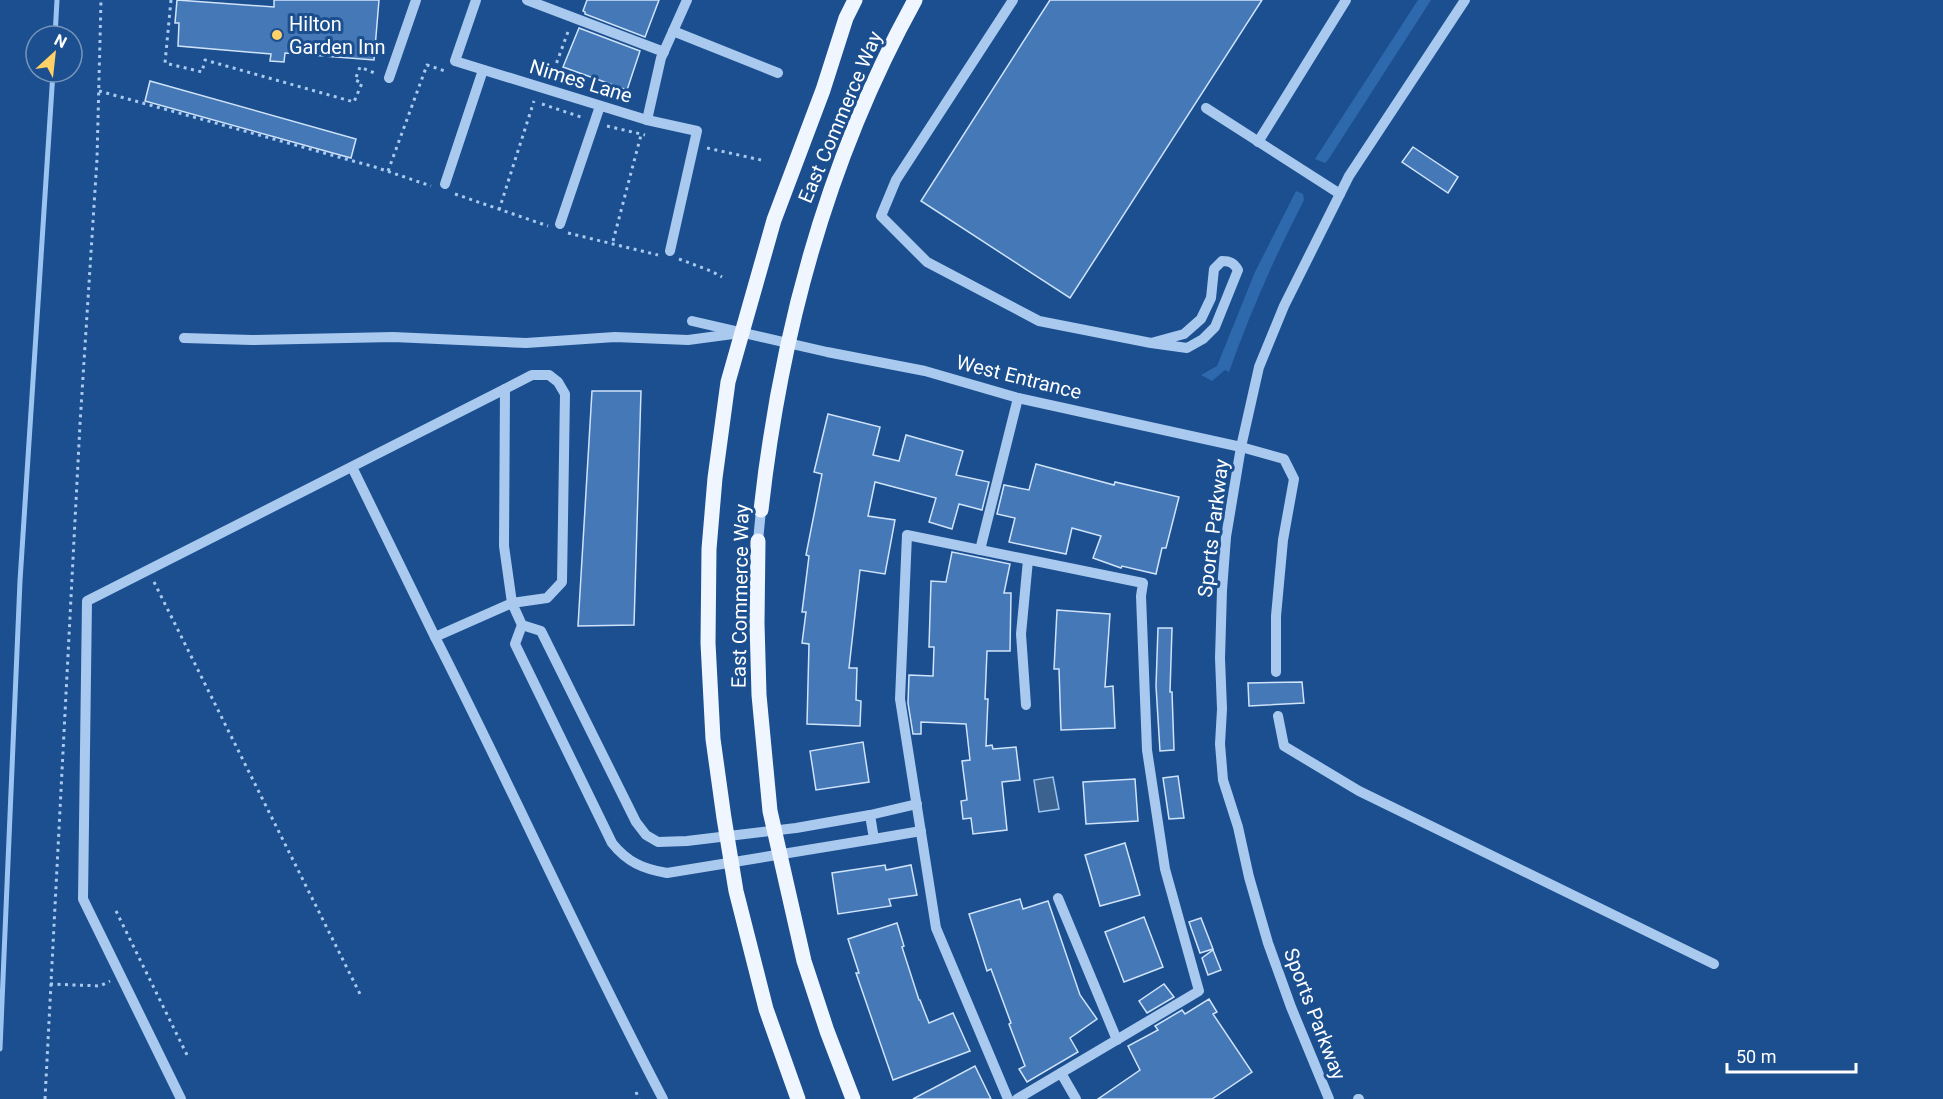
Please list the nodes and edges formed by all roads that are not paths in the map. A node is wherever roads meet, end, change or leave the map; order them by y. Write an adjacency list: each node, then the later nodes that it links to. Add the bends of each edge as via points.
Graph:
1 (416, 0): 14 (street)
2 (477, 0): 12 (street, Nimes Lane, via 455,61)
3 (527, 0): 11 (street)
4 (687, 0): 10 (street)
5 (855, 0): 24 (main road, East Commerce Way, via 774,220)
6 (915, 0): 26 (main road, East Commerce Way, via 880,67 825,202)
7 (1013, 0): 27 (street, via 896,180 881,216 927,262 1039,321)
8 (1346, 0): 18 (street)
9 (1465, 0): 20 (street, Sports Parkway)
10 (673, 31): 11 (street); 13 (street)
11 (664, 52): 17 (street)
12 (483, 70): 15 (street, Nimes Lane); 19 (street)
13 (778, 73)
14 (383, 76)
15 (600, 106): 17 (street, Nimes Lane); 21 (street)
16 (1206, 108): 18 (street)
17 (647, 120): 22 (street, Nimes Lane, via 697,131)
18 (1258, 142): 20 (street)
19 (445, 184)
20 (1340, 194): 30 (street, Sports Parkway, via 1284,306 1259,368)
21 (558, 226)
22 (670, 255)
23 (692, 321): 24 (street, West Entrance)
24 (742, 333): 25 (street, via 688,340 615,337 526,343 393,337); 26 (street, West Entrance); 46 (main road, East Commerce Way, via 728,382 709,549 713,739)
25 (184, 338)
26 (788, 343): 29 (street, West Entrance, via 925,371); 32 (main road, East Commerce Way, via 776,395)
27 (1151, 343): 27 (street, via 1188,348 1209,333 1238,270 1234,264 1222,261 1214,269 1211,298 1201,319 1184,334)
28 (505, 390): 31 (street); 36 (street, via 504,546); 36 (street, via 532,375 549,375 565,394 562,582 547,598)
29 (1018, 398): 30 (street, West Entrance); 34 (street)
30 (1241, 447): 39 (street, West Entrance, via 1284,459 1294,479 1283,540); 61 (street, Sports Parkway, via 1226,537 1222,590 1223,780 1268,943)
31 (352, 467): 38 (street); 54 (street, via 87,601 83,899)
32 (761, 510): 33 (street, East Commerce Way)
33 (758, 541): 44 (main road, East Commerce Way, via 759,695)
34 (980, 550): 35 (street); 42 (street, via 907,535 900,699)
35 (1028, 560): 40 (street, via 1021,634); 52 (street, via 1143,584 1147,750 1165,869 1199,992)
36 (512, 603): 37 (street); 38 (street)
37 (522, 625): 46 (street, via 542,631 636,822 646,835 658,842); 49 (street, via 515,644 594,809 622,855 649,870 667,873)
38 (435, 637): 55 (street)
39 (1276, 672)
40 (1026, 705)
41 (1278, 716): 51 (street, via 1284,746 1359,791)
42 (917, 804): 43 (street); 45 (street)
43 (870, 815): 44 (street); 47 (street)
44 (774, 831): 46 (street); 48 (main road, East Commerce Way)
45 (921, 831): 47 (street); 58 (street, via 936,928)
46 (727, 836): 49 (main road, East Commerce Way)
47 (874, 839): 48 (street)
48 (779, 855): 49 (street); 57 (main road, East Commerce Way, via 804,961)
49 (731, 861): 56 (main road, East Commerce Way, via 766,1009)
50 (1058, 898): 52 (street)
51 (1714, 964)
52 (1117, 1040): 53 (street)
53 (1061, 1073): 59 (street); 60 (street)
54 (181, 1099)
55 (663, 1099)
56 (798, 1099)
57 (853, 1099)
58 (1008, 1099)
59 (1017, 1099)
60 (1076, 1099)
61 (1329, 1099)

